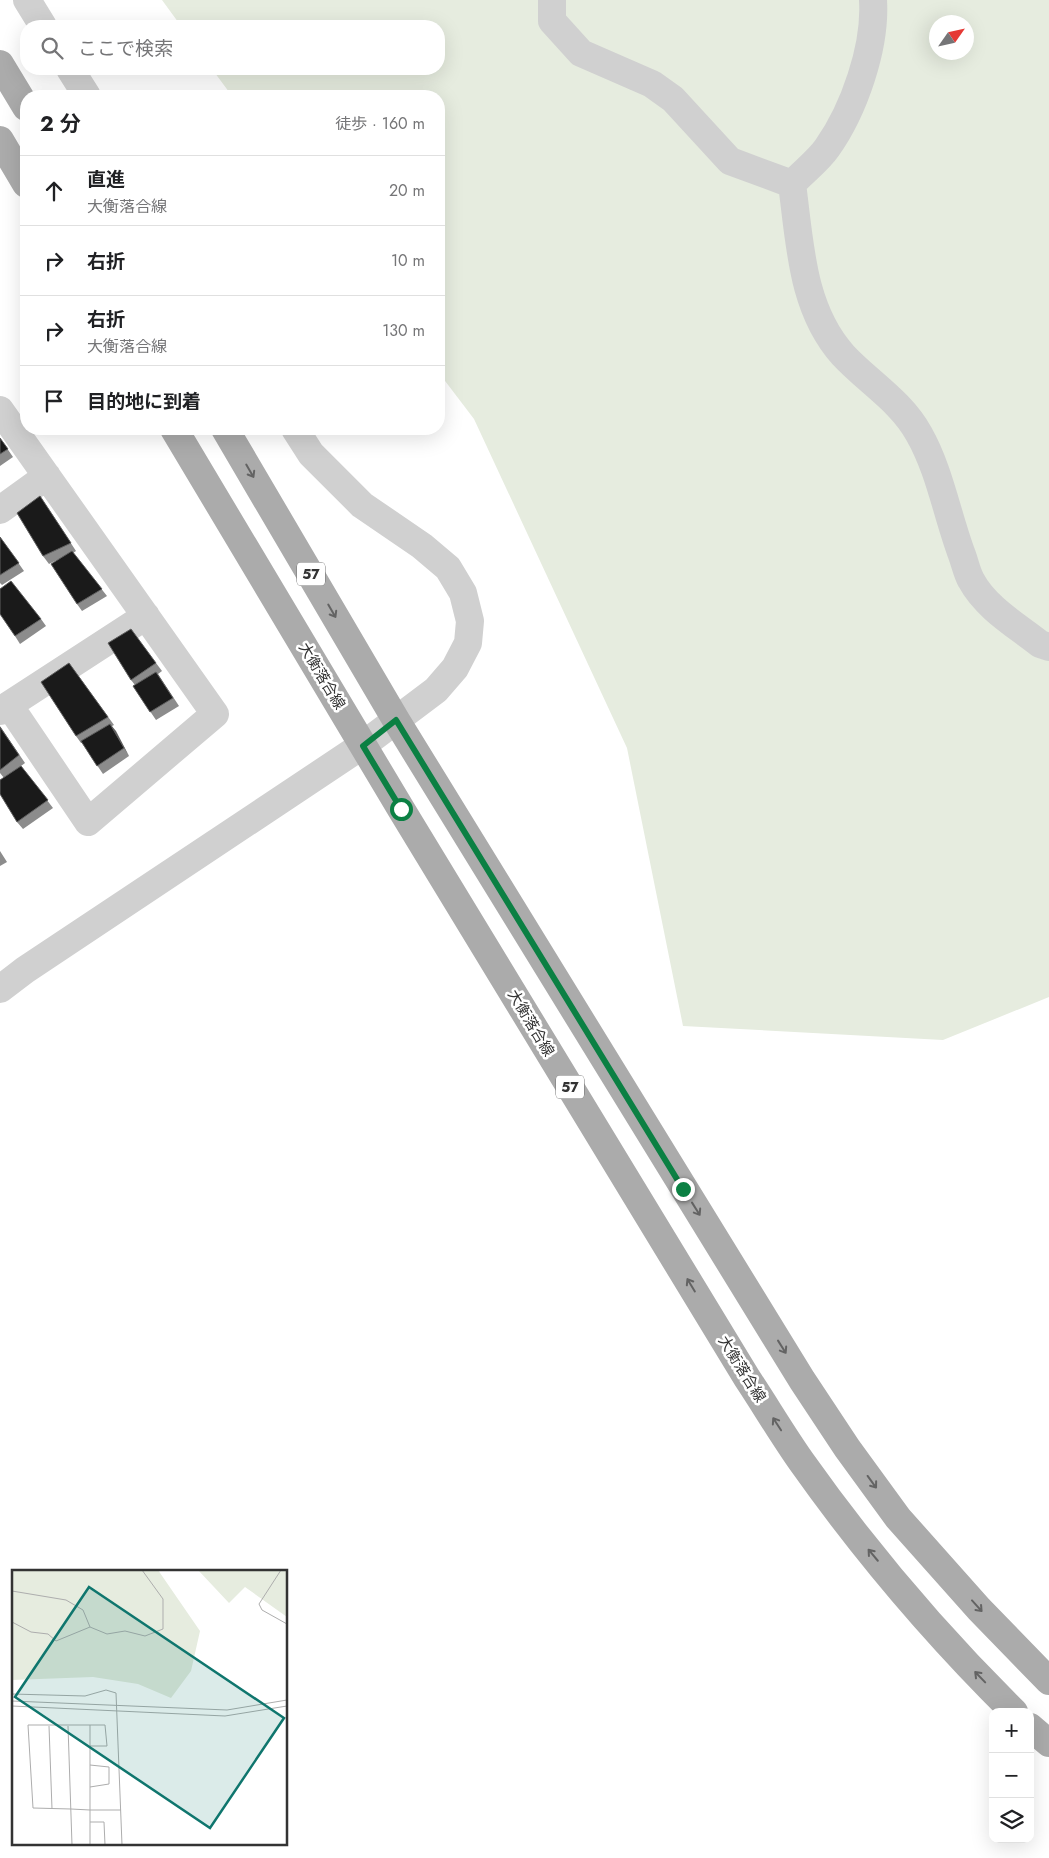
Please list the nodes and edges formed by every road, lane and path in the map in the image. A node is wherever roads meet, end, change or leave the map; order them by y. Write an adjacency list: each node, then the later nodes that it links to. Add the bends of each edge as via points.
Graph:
1 (27, 0): 4 (street)
2 (552, 0): 11 (street, via 552,21 581,53 652,84 666,94 730,162)
3 (872, 0): 11 (street, via 874,16 852,104 826,149)
4 (39, 20)
5 (0, 64): 8 (main road)
6 (74, 75): 7 (street)
7 (83, 90)
8 (20, 96)
9 (0, 140): 10 (main road)
10 (20, 174)
11 (792, 184): 19 (street, via 806,285 821,322 843,354 891,398 919,433 971,580 994,609 1040,644)
12 (0, 410): 16 (street)
13 (178, 435): 22 (main road, 大衡落合線 / 57)
14 (229, 435): 21 (main road, 57, one-way to 21)
15 (299, 435): 21 (street, via 311,454 362,504 448,568 463,593 470,621 464,652 436,690)
16 (47, 476): 17 (street); 18 (street)
17 (0, 510)
18 (146, 616): 20 (street); 20 (street, via 215,714 88,822)
19 (1049, 647)
20 (4, 708)
21 (396, 720): 22 (street); 24 (main road, 57, one-way to 24, via 714,1239 847,1448 898,1518)
22 (363, 746): 23 (street); 25 (main road, 大衡落合線 / 57, one-way to 22, via 942,1637 865,1546 800,1460)
23 (0, 989)
24 (1049, 1681)
25 (1010, 1708)
26 (1034, 1730): 27 (main road)
27 (1049, 1743)

